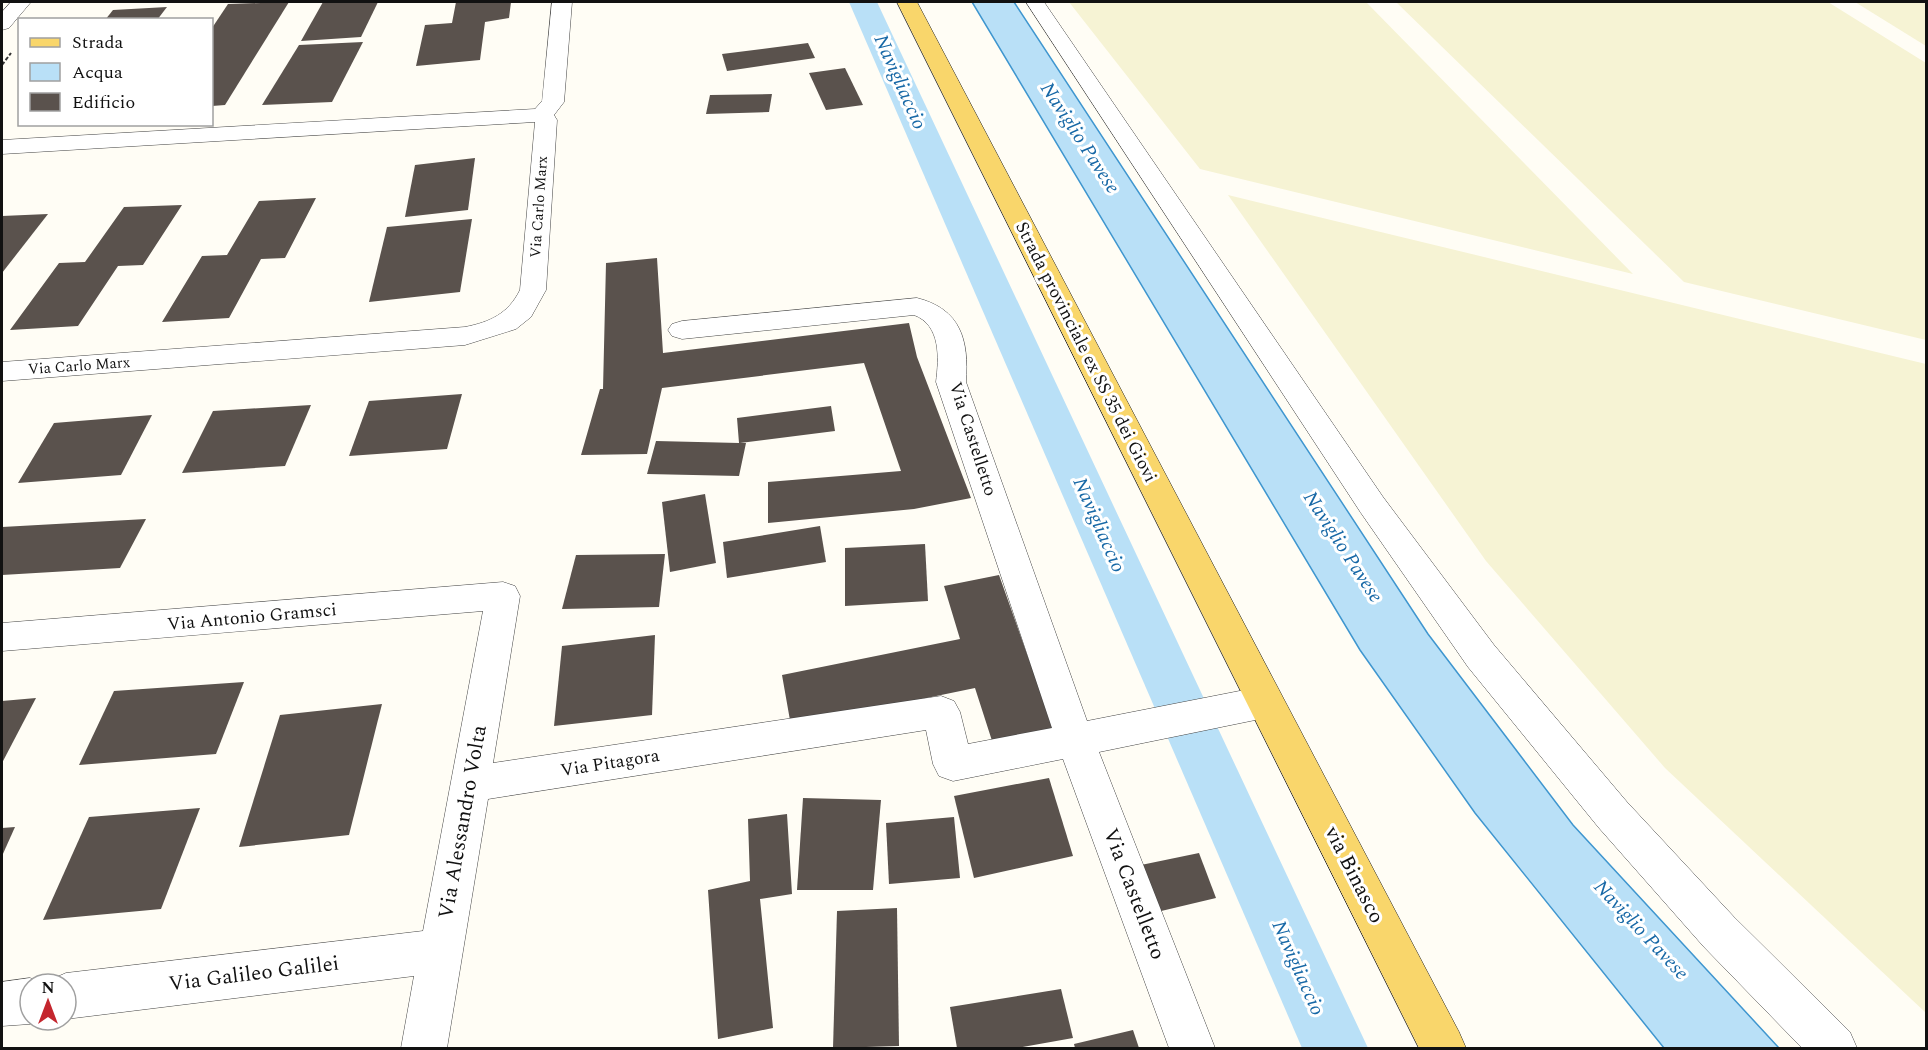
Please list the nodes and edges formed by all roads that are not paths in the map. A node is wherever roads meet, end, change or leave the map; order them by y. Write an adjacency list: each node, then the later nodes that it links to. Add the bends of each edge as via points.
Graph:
1 (21, 2): 5 (street)
2 (562, 2): 6 (street, via 553,102)
3 (907, 2): 12 (main road, Strada provinciale ex SS 35 dei Giovi)
4 (1035, 2): 22 (street, via 1372,505 1481,656 1613,815 1719,932)
5 (2, 24)
6 (542, 115): 7 (street); 9 (street, Via Carlo Marx, via 546,120 533,290 528,304 516,317 497,329 453,337)
7 (2, 147)
8 (682, 330): 13 (street, Via Castelletto, via 917,306 936,314 953,350 951,382)
9 (2, 372)
10 (503, 596): 11 (street, Via Antonio Gramsci); 14 (street, Via Alessandro Volta)
11 (2, 637)
12 (1247, 705): 13 (street); 21 (main road, via Binasco)
13 (1075, 740): 14 (street, Via Pitagora, via 953,764 940,712); 20 (street, Via Castelletto)
14 (470, 784): 15 (street, Via Alessandro Volta)
15 (441, 951): 16 (street, Via Galileo Galilei); 19 (street, Via Alessandro Volta)
16 (78, 995)
17 (18, 1002): 18 (street)
18 (2, 1004)
19 (424, 1048)
20 (1192, 1048)
21 (1443, 1048)
22 (1834, 1048)

